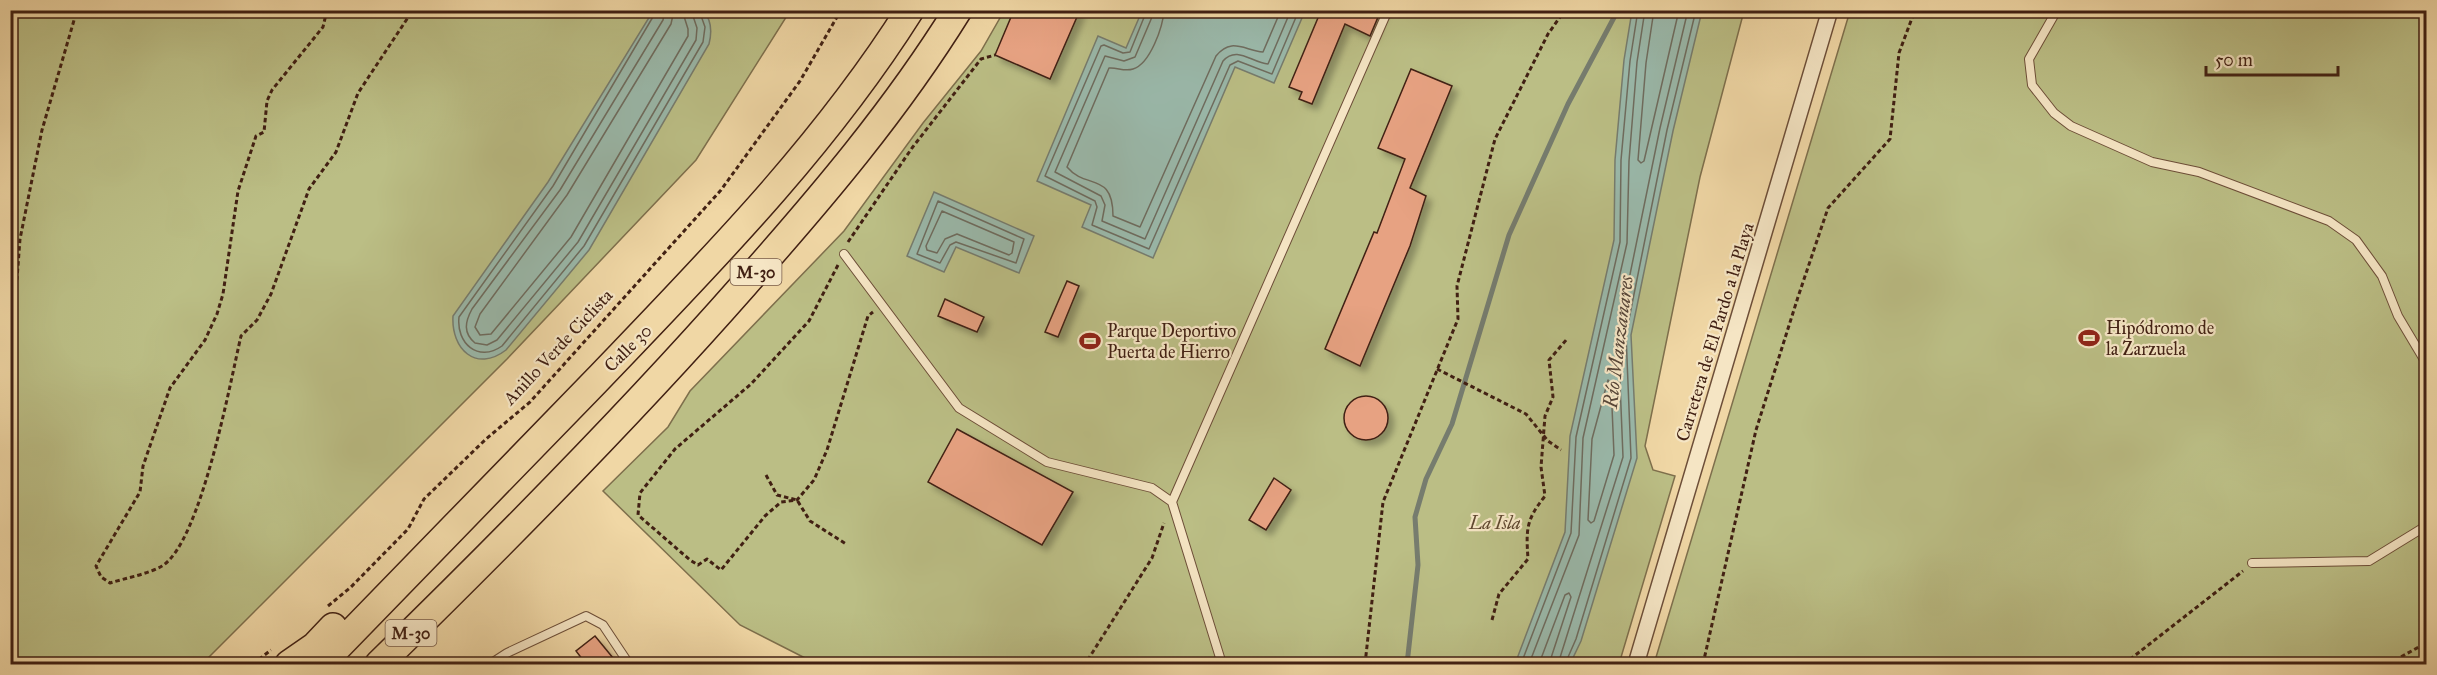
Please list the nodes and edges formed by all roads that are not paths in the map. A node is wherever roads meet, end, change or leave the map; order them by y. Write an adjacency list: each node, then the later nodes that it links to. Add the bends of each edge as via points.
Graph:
1 (910, 10): 8 (highway, Calle 30 / M-30, via 805,155 674,301)
2 (958, 10): 12 (highway, M-30, via 923,67 826,193 691,345)
3 (1388, 10): 9 (lane)
4 (1830, 10): 20 (street, Carretera de El Pardo a la Playa)
5 (2057, 10): 7 (lane, via 2029,59 2032,85 2054,113 2071,126 2152,162 2199,172 2329,221 2356,240 2382,276 2398,316)
6 (844, 254): 9 (lane, via 959,408 1047,462 1152,488)
7 (2427, 363)
8 (498, 483): 13 (highway, via 437,523 315,646); 14 (highway, Calle 30 / M-30)
9 (1172, 502): 19 (lane)
10 (2427, 526): 11 (lane, via 2369,561)
11 (2252, 563)
12 (444, 601): 15 (highway, M-30); 16 (highway)
13 (284, 654)
14 (321, 664)
15 (379, 664)
16 (402, 664)
17 (490, 664): 18 (lane, via 586,616 603,625)
18 (629, 664)
19 (1222, 664)
20 (1636, 664)

